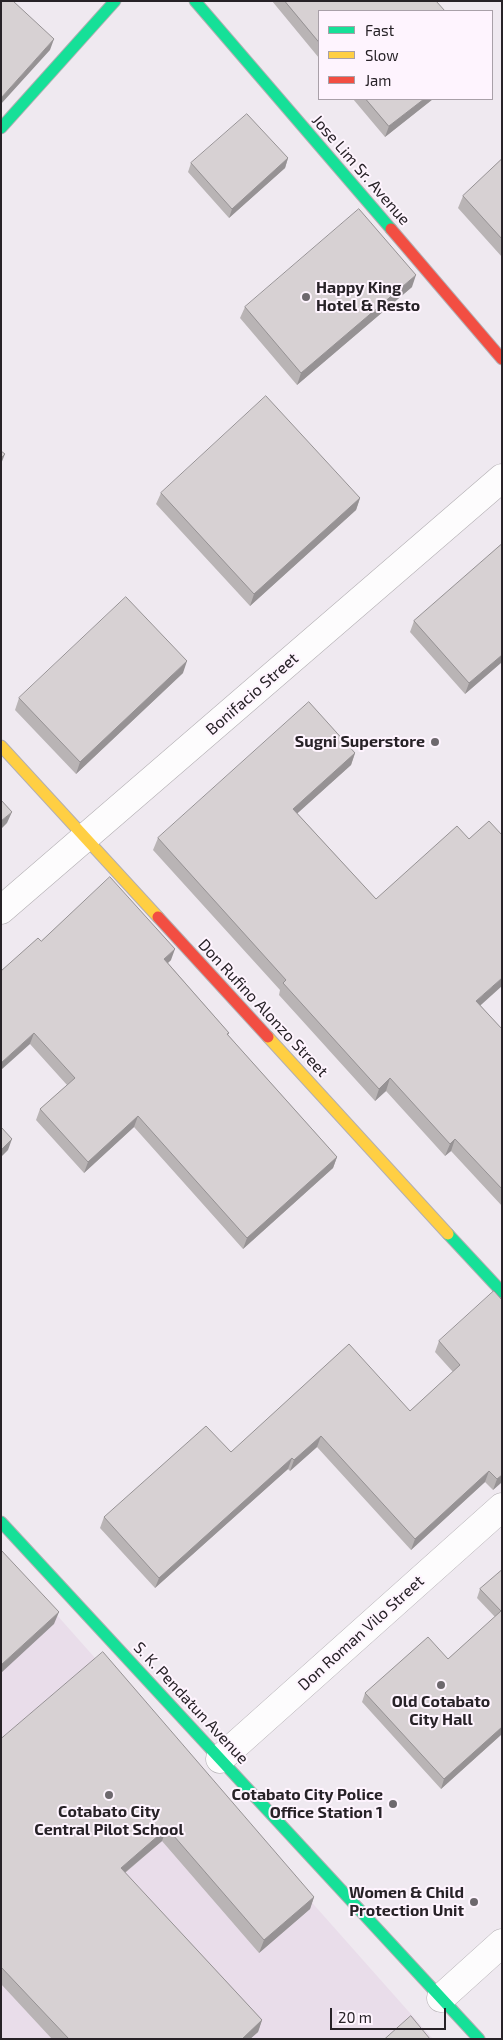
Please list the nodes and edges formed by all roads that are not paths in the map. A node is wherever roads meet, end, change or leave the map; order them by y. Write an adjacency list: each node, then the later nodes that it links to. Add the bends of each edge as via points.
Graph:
1 (115, 1): 3 (street)
2 (195, 1): 4 (street, Jose Lim Sr. Avenue)
3 (1, 128)
4 (502, 359)
5 (502, 478): 7 (street, Bonifacio Street)
6 (1, 746): 7 (street, Don Rufino Alonzo Street)
7 (84, 839): 8 (street, Bonifacio Street); 9 (street, Don Rufino Alonzo Street)
8 (1, 910)
9 (502, 1292)
10 (502, 1508): 12 (street, Don Roman Vilo Street)
11 (1, 1522): 12 (street, S. K. Pendatun Avenue)
12 (220, 1759): 14 (street, S. K. Pendatun Avenue)
13 (502, 1943): 14 (street)
14 (441, 1998): 15 (street, S. K. Pendatun Avenue)
15 (479, 2039)

